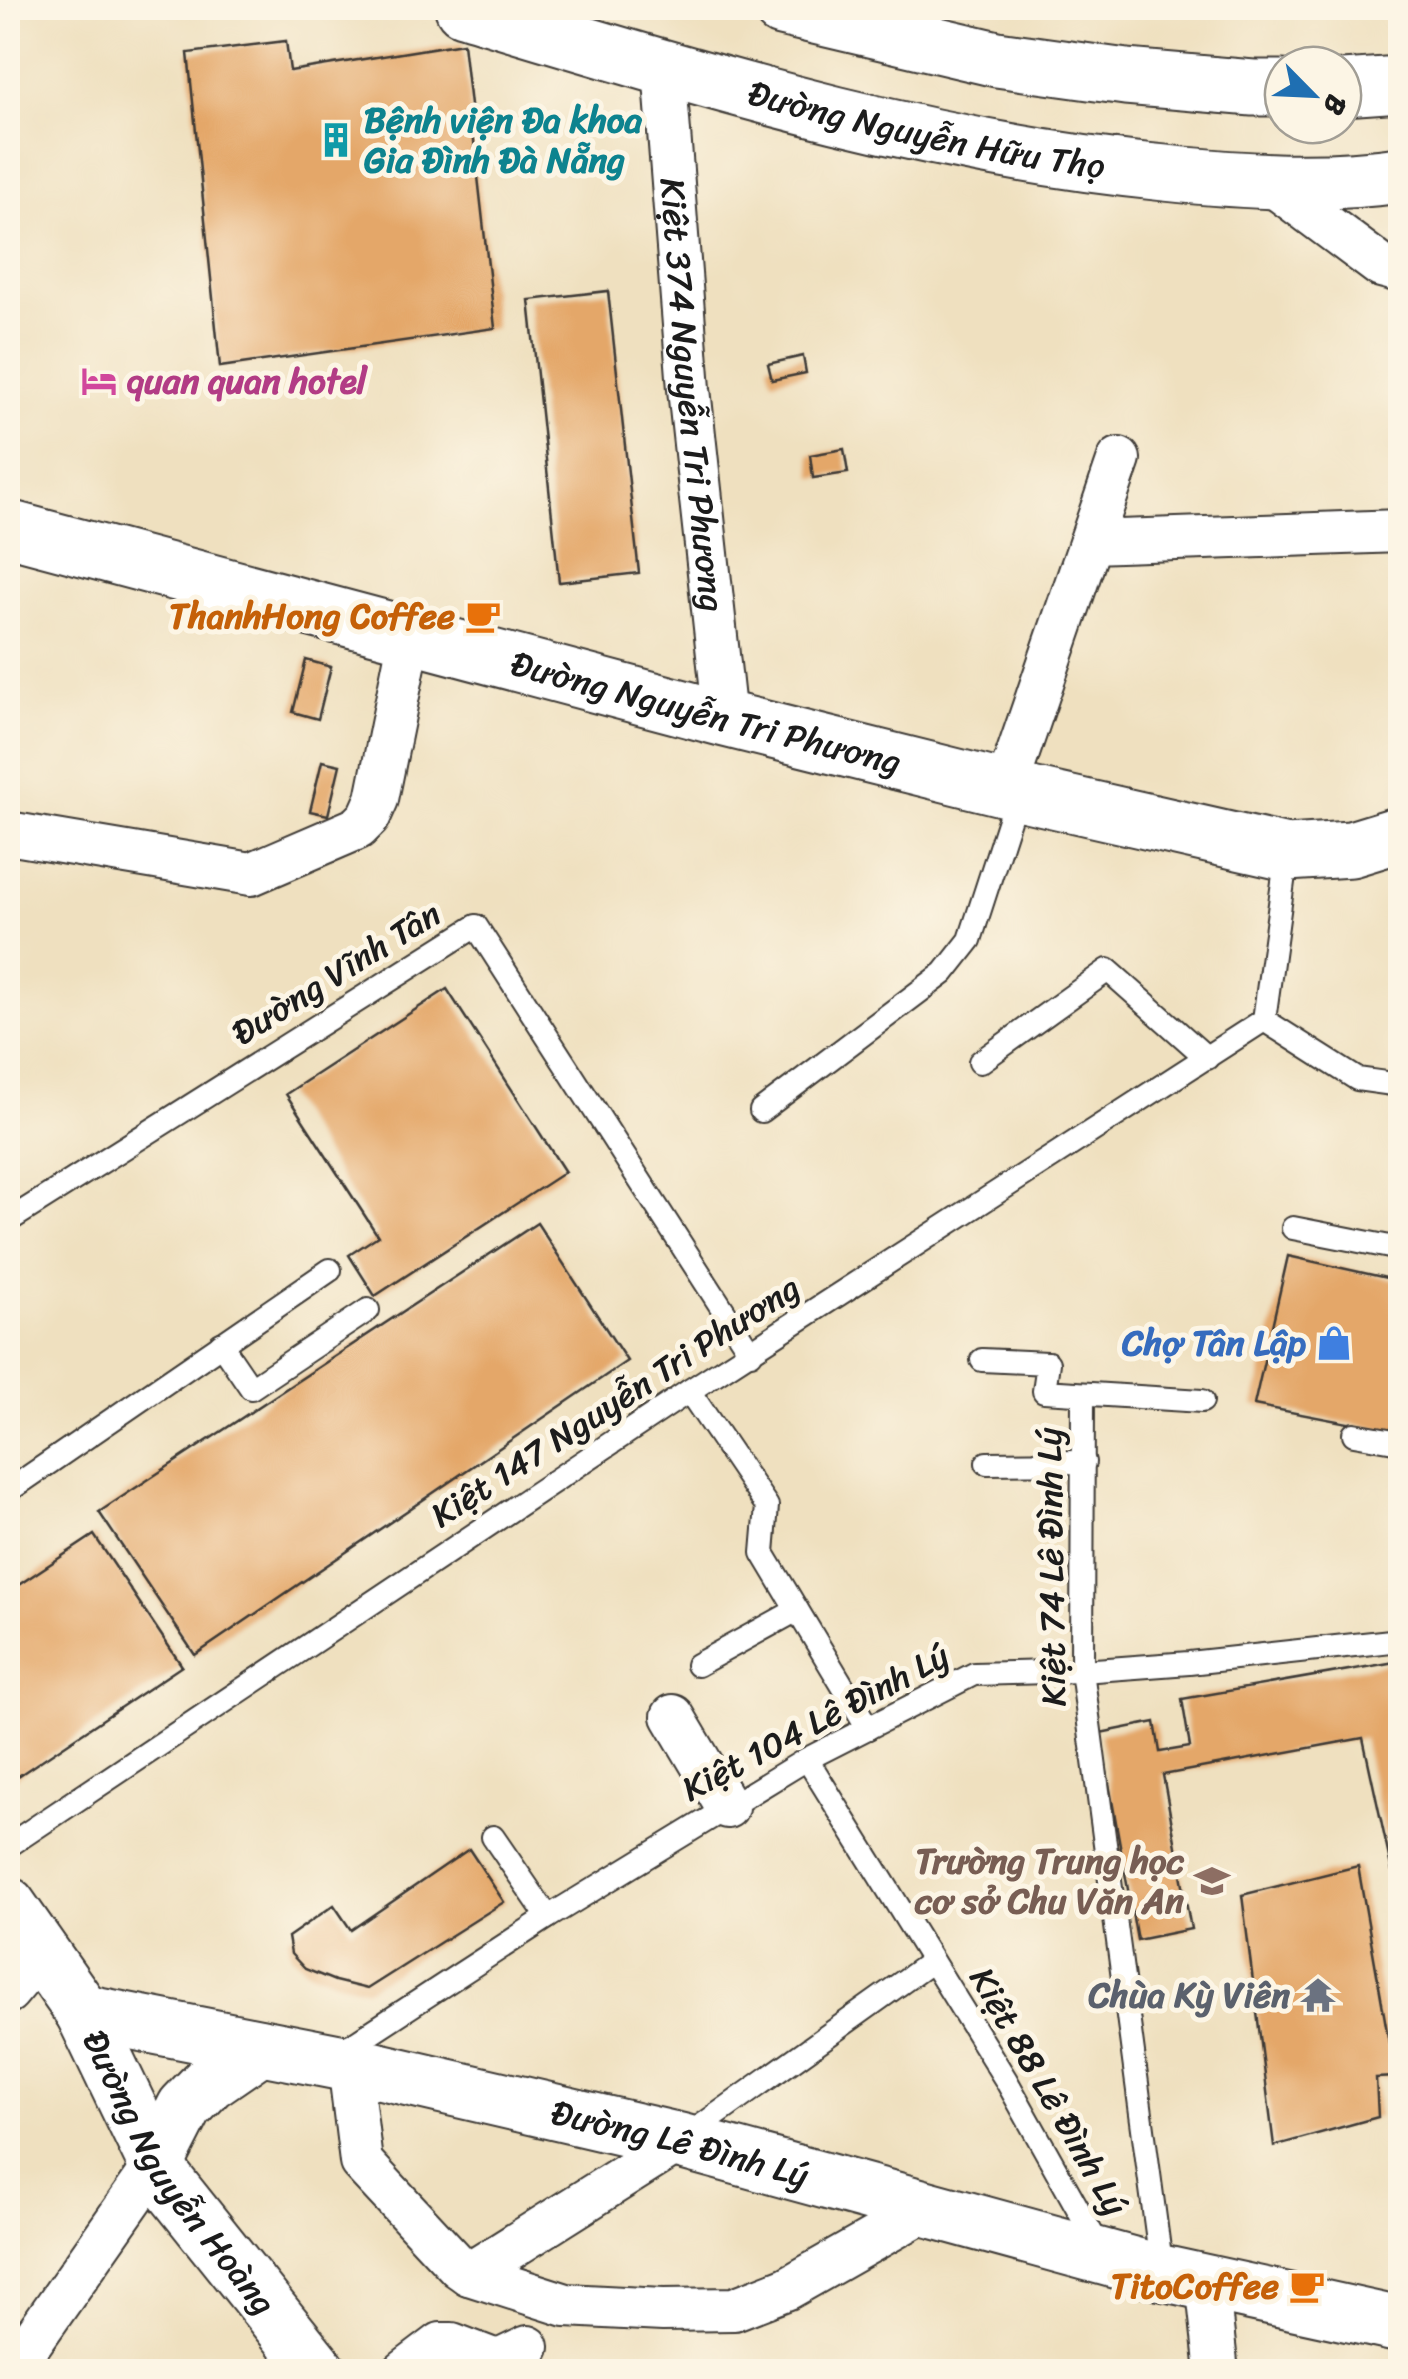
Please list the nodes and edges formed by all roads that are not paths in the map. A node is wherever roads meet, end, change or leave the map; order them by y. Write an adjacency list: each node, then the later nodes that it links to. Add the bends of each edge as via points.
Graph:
1 (463, 8): 3 (main road, Đường Nguyễn Hữu Thọ, via 567,30)
2 (781, 8): 6 (main road, via 997,59)
3 (664, 68): 8 (main road, Đường Nguyễn Hữu Thọ, via 976,147 1114,168); 15 (street, Kiệt 374 Nguyễn Tri Phương, via 689,389)
4 (1400, 84): 5 (main road)
5 (1363, 87)
6 (1263, 88)
7 (1400, 175): 8 (main road, Đường Nguyễn Hữu Thọ)
8 (1266, 180): 9 (street, via 1381,266)
9 (1400, 271)
10 (1119, 459): 13 (street)
11 (8, 528): 14 (main road, Đường Nguyễn Tri Phương)
12 (1400, 531): 13 (street)
13 (1090, 542): 16 (street)
14 (410, 636): 15 (main road, Đường Nguyễn Tri Phương); 17 (street, via 377,799 358,828 251,874)
15 (725, 719): 16 (main road, Đường Nguyễn Tri Phương)
16 (1012, 790): 19 (main road, Đường Nguyễn Tri Phương); 24 (lane, via 970,940 944,972)
17 (8, 833)
18 (1400, 834): 19 (main road, Đường Nguyễn Tri Phương, via 1350,849)
19 (1286, 854): 20 (lane)
20 (1264, 1020): 21 (lane, Kiệt 147 Nguyễn Tri Phương); 23 (lane, via 1357,1079)
21 (1207, 1058): 22 (lane, via 1108,970); 31 (lane, Kiệt 147 Nguyễn Tri Phương)
22 (980, 1062)
23 (1400, 1085)
24 (761, 1112)
25 (8, 1221): 31 (lane, Đường Vĩnh Tân, via 476,926)
26 (1293, 1228): 27 (lane)
27 (1400, 1250)
28 (330, 1270): 30 (lane)
29 (368, 1310): 30 (lane, via 250,1388)
30 (221, 1344): 40 (lane)
31 (751, 1353): 33 (lane, Kiệt 147 Nguyễn Tri Phương)
32 (982, 1360): 34 (lane, via 1048,1364 1044,1391)
33 (689, 1391): 41 (lane, via 766,1506 763,1553); 50 (lane, Kiệt 147 Nguyễn Tri Phương)
34 (1083, 1395): 35 (lane); 38 (lane, Kiệt 74 Lê Đình Lý)
35 (1202, 1401)
36 (1354, 1434): 37 (lane)
37 (1400, 1442)
38 (1084, 1462): 39 (lane); 44 (lane, Kiệt 74 Lê Đình Lý)
39 (988, 1464)
40 (8, 1491)
41 (797, 1610): 43 (lane); 46 (lane)
42 (1400, 1640): 44 (lane, Kiệt 104 Lê Đình Lý)
43 (697, 1665)
44 (1082, 1671): 46 (lane, Kiệt 104 Lê Đình Lý, via 974,1674); 63 (lane, Kiệt 74 Lê Đình Lý)
45 (673, 1716): 48 (street)
46 (868, 1728): 47 (lane, Kiệt 104 Lê Đình Lý)
47 (806, 1759): 48 (lane, Kiệt 104 Lê Đình Lý); 53 (lane, Kiệt 88 Lê Đình Lý)
48 (727, 1807): 52 (lane, Kiệt 104 Lê Đình Lý)
49 (493, 1838): 52 (lane)
50 (8, 1846)
51 (8, 1905): 54 (main road)
52 (548, 1917): 57 (lane, Kiệt 104 Lê Đình Lý)
53 (932, 1961): 58 (lane, Kiệt 88 Lê Đình Lý); 61 (lane, Kiệt 88 Lê Đình Lý)
54 (24, 1972): 55 (main road)
55 (82, 2012): 56 (main road, Đường Lê Đình Lý); 59 (main road, Đường Nguyễn Hoàng)
56 (260, 2047): 57 (main road, Đường Lê Đình Lý); 59 (main road, via 185,2107)
57 (339, 2062): 58 (main road, Đường Lê Đình Lý); 62 (street, via 361,2162)
58 (680, 2141): 60 (main road, Đường Lê Đình Lý); 62 (street)
59 (156, 2164): 66 (street); 67 (main road, Đường Nguyễn Hoàng)
60 (926, 2209): 61 (main road, Đường Lê Đình Lý); 62 (street, via 788,2288 734,2310 566,2304)
61 (1105, 2257): 63 (main road, Đường Lê Đình Lý)
62 (469, 2274)
63 (1184, 2278): 64 (main road, Đường Lê Đình Lý); 69 (street)
64 (1400, 2325)
65 (528, 2346): 68 (street, via 502,2360 441,2344)
66 (10, 2372)
67 (319, 2372)
68 (404, 2372)
69 (1218, 2372)

